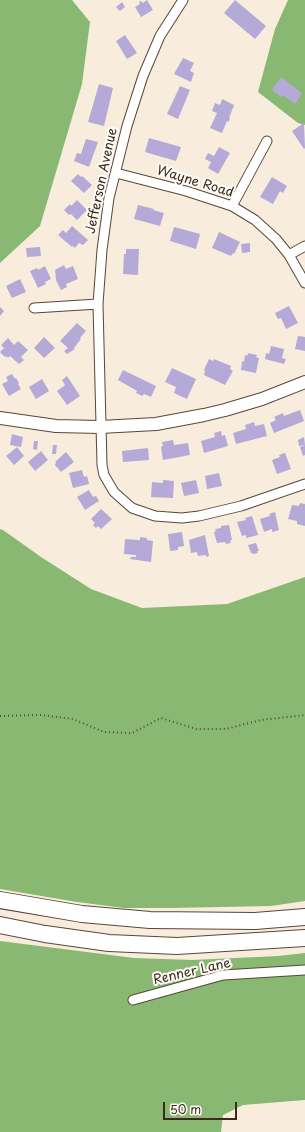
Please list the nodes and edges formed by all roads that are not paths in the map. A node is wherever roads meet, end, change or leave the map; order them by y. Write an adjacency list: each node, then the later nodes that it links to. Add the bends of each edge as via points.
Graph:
1 (178, 2): 3 (street, Jefferson Avenue, via 143,76 127,126)
2 (267, 141): 4 (street)
3 (116, 173): 4 (street, Wayne Road); 8 (street, Jefferson Avenue, via 104,232)
4 (232, 206): 6 (street, Wayne Road, via 255,220)
5 (305, 246): 6 (street)
6 (289, 255): 7 (street, Wayne Road)
7 (305, 283)
8 (98, 304): 9 (street); 12 (street, Jefferson Avenue)
9 (34, 308)
10 (305, 382): 12 (street, via 262,399 204,415 156,424)
11 (0, 418): 12 (street, via 56,426)
12 (100, 427): 13 (street, Jefferson Avenue, via 102,465 109,485 132,508 155,516 199,516 241,506)
13 (305, 484)
14 (0, 900): 15 (highway, via 82,914 150,920 255,921)
15 (305, 917)
16 (0, 925): 17 (highway, via 109,943 177,946)
17 (305, 938)
18 (305, 970): 19 (street, Renner Lane, via 224,975)
19 (133, 1000)

